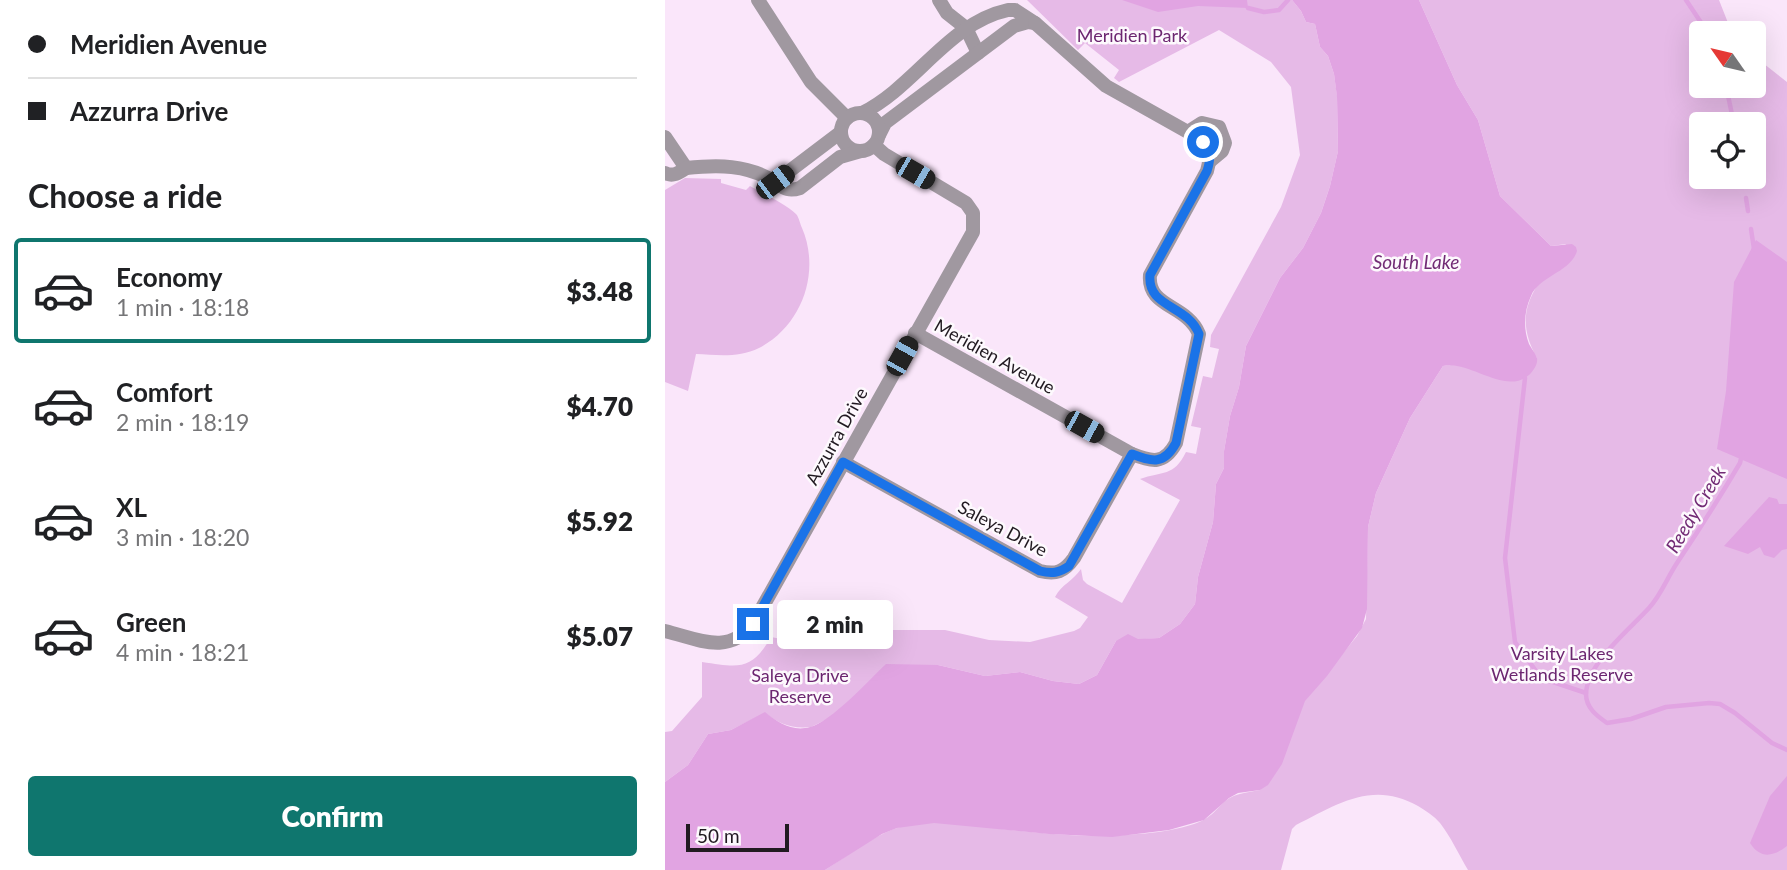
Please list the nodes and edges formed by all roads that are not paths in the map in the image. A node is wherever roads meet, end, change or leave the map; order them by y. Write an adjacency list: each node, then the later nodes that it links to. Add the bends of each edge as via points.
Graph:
1 (758, 0): 7 (street)
2 (939, 0): 4 (street)
3 (1035, 23): 4 (street, via 1008,10); 5 (street, via 1014,26); 8 (street, via 1106,86)
4 (966, 28): 5 (street); 6 (street, via 882,102)
5 (978, 53): 10 (street, via 885,123)
6 (862, 113): 7 (street); 10 (street, via 874,118 879,128)
7 (844, 125): 10 (street, via 847,146); 14 (street)
8 (1188, 132): 11 (street, via 1210,151); 11 (street, Meridien Avenue, via 1202,123 1219,127 1226,143)
9 (665, 137): 12 (street)
10 (871, 144): 14 (street, via 840,157 800,188 780,187); 15 (street, Azzurra Drive, via 966,203 973,213 973,232)
11 (1210, 161): 16 (street, Meridien Avenue, via 1149,284 1155,296 1194,323 1199,334 1181,426 1171,453 1161,460)
12 (686, 168): 13 (street); 14 (street, via 729,166)
13 (665, 173)
14 (775, 182)
15 (915, 334): 16 (street, Meridien Avenue); 17 (street, Azzurra Drive)
16 (1132, 454): 17 (street, Saleya Drive, via 1074,558 1061,572 1051,573)
17 (843, 462): 18 (street, Azzurra Drive, via 744,635 721,643)
18 (665, 631)

